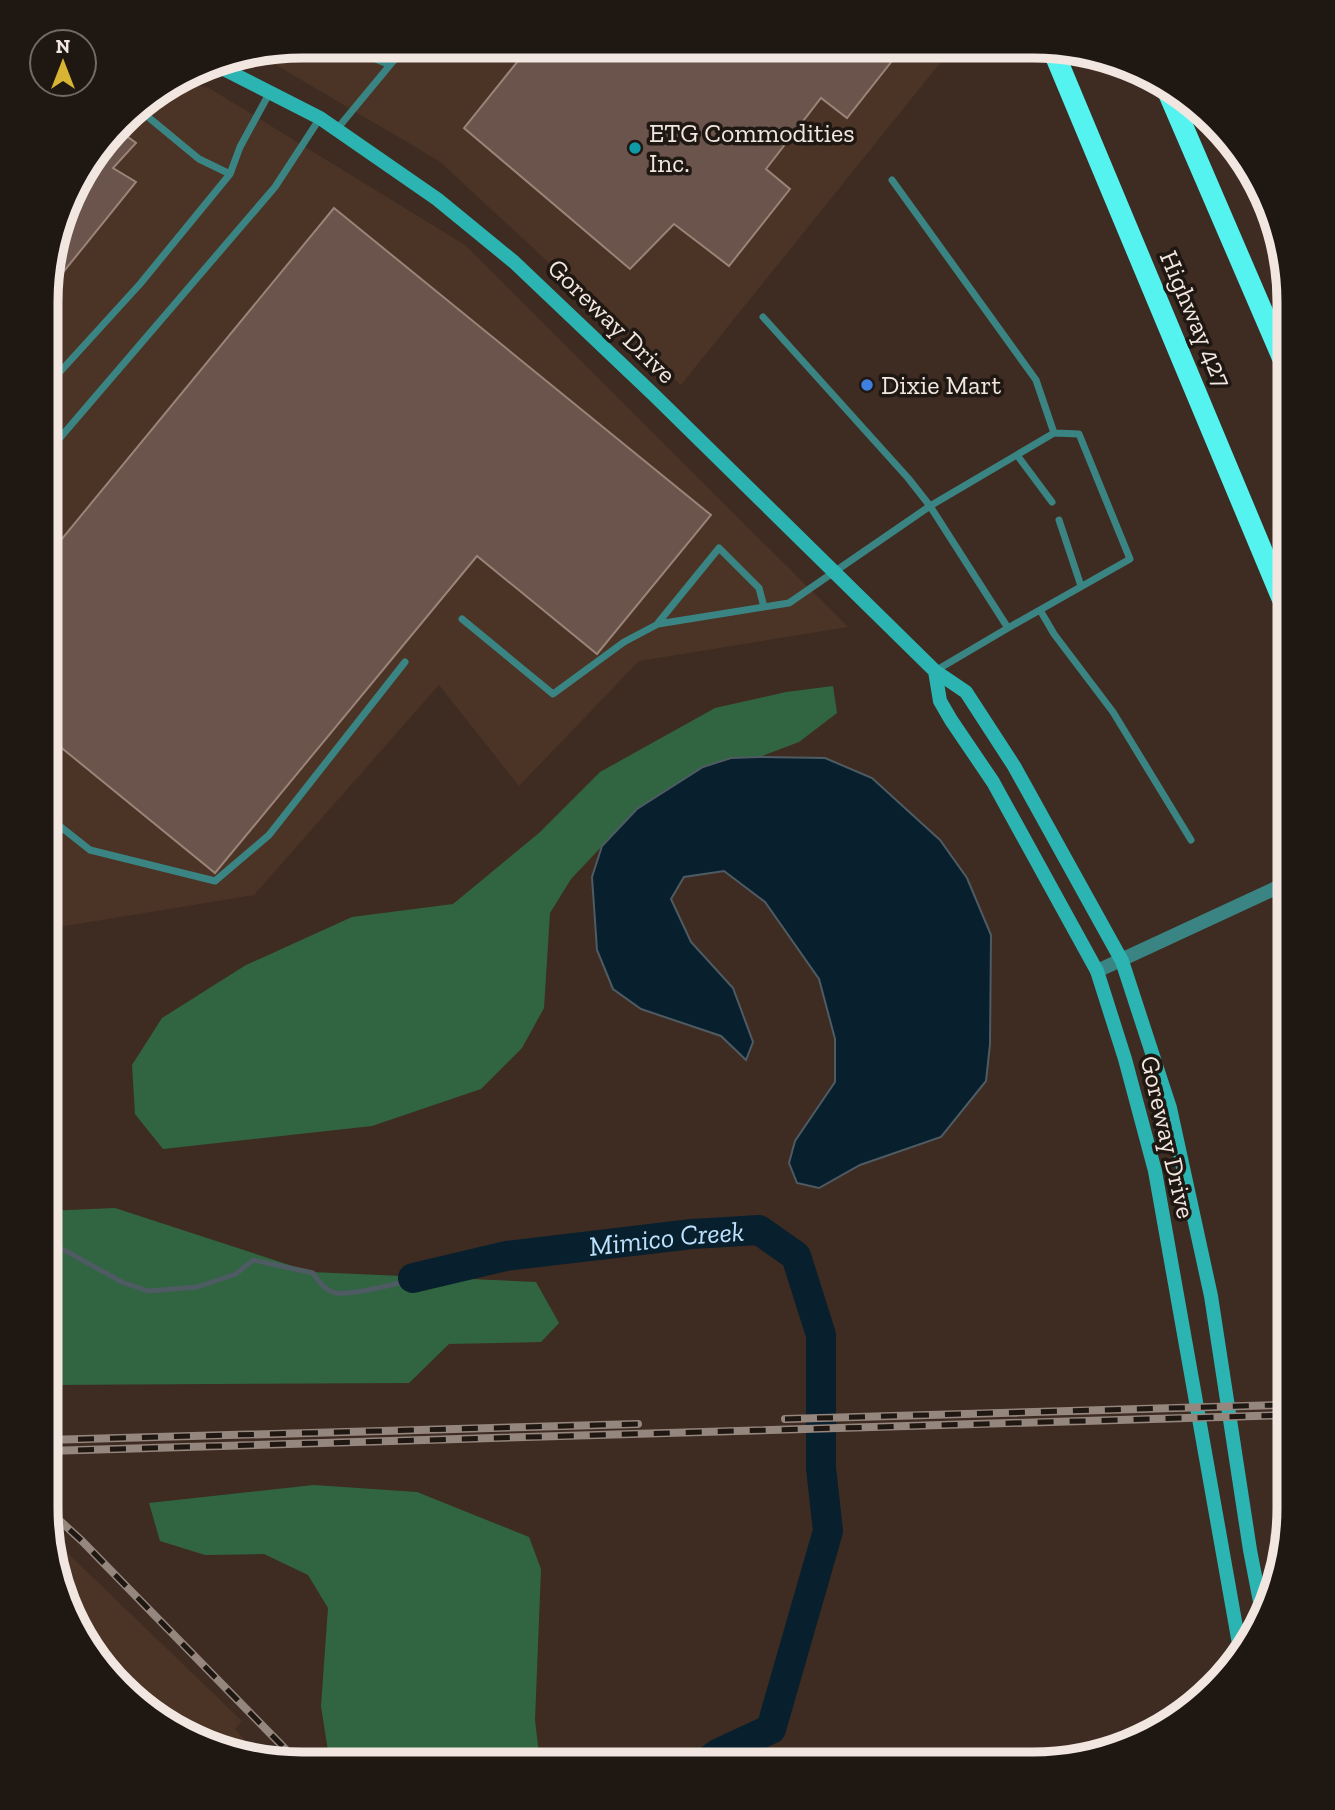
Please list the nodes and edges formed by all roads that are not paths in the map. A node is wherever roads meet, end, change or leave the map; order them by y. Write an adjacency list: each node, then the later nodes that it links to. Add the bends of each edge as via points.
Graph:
1 (373, 58): 4 (lane)
2 (396, 58): 4 (lane)
3 (1057, 59): 23 (highway, Highway 427)
4 (390, 65): 10 (lane)
5 (226, 70): 6 (main road, Goreway Drive)
6 (270, 92): 9 (main road, Goreway Drive); 11 (lane)
7 (1173, 102): 14 (highway)
8 (145, 115): 11 (lane, via 199,159)
9 (320, 118): 10 (main road, Goreway Drive); 17 (lane, via 275,187)
10 (337, 130): 22 (main road, Goreway Drive, via 437,199 514,262)
11 (230, 174): 15 (lane)
12 (891, 180): 16 (lane, via 1036,380)
13 (763, 317): 20 (lane)
14 (1277, 345)
15 (58, 374)
16 (1055, 433): 18 (lane); 24 (lane, via 1079,434 1130,559)
17 (58, 440)
18 (1017, 455): 19 (lane); 20 (lane)
19 (1052, 502)
20 (930, 506): 22 (lane); 29 (lane)
21 (1059, 520): 24 (lane)
22 (832, 572): 25 (lane, via 789,603); 31 (main road, Goreway Drive)
23 (1277, 585)
24 (1082, 586): 26 (lane)
25 (764, 607): 28 (lane); 28 (lane, via 759,588 719,548)
26 (1040, 610): 29 (lane); 35 (lane, via 1113,712)
27 (462, 619): 28 (lane, via 553,694 624,642)
28 (658, 624)
29 (1008, 628): 31 (lane)
30 (405, 662): 33 (lane, via 270,835 215,881 90,850)
31 (935, 671): 37 (main road, Goreway Drive, via 966,692 1014,766); 38 (main road, Goreway Drive, via 940,701 993,782)
32 (58, 825): 33 (lane)
33 (62, 828): 34 (lane)
34 (58, 834)
35 (1191, 840)
36 (1277, 889): 37 (street)
37 (1122, 961): 38 (street); 39 (main road, Goreway Drive, via 1173,1121 1211,1297)
38 (1097, 971): 40 (main road, Goreway Drive, via 1155,1171)
39 (1259, 1598)
40 (1238, 1640)

